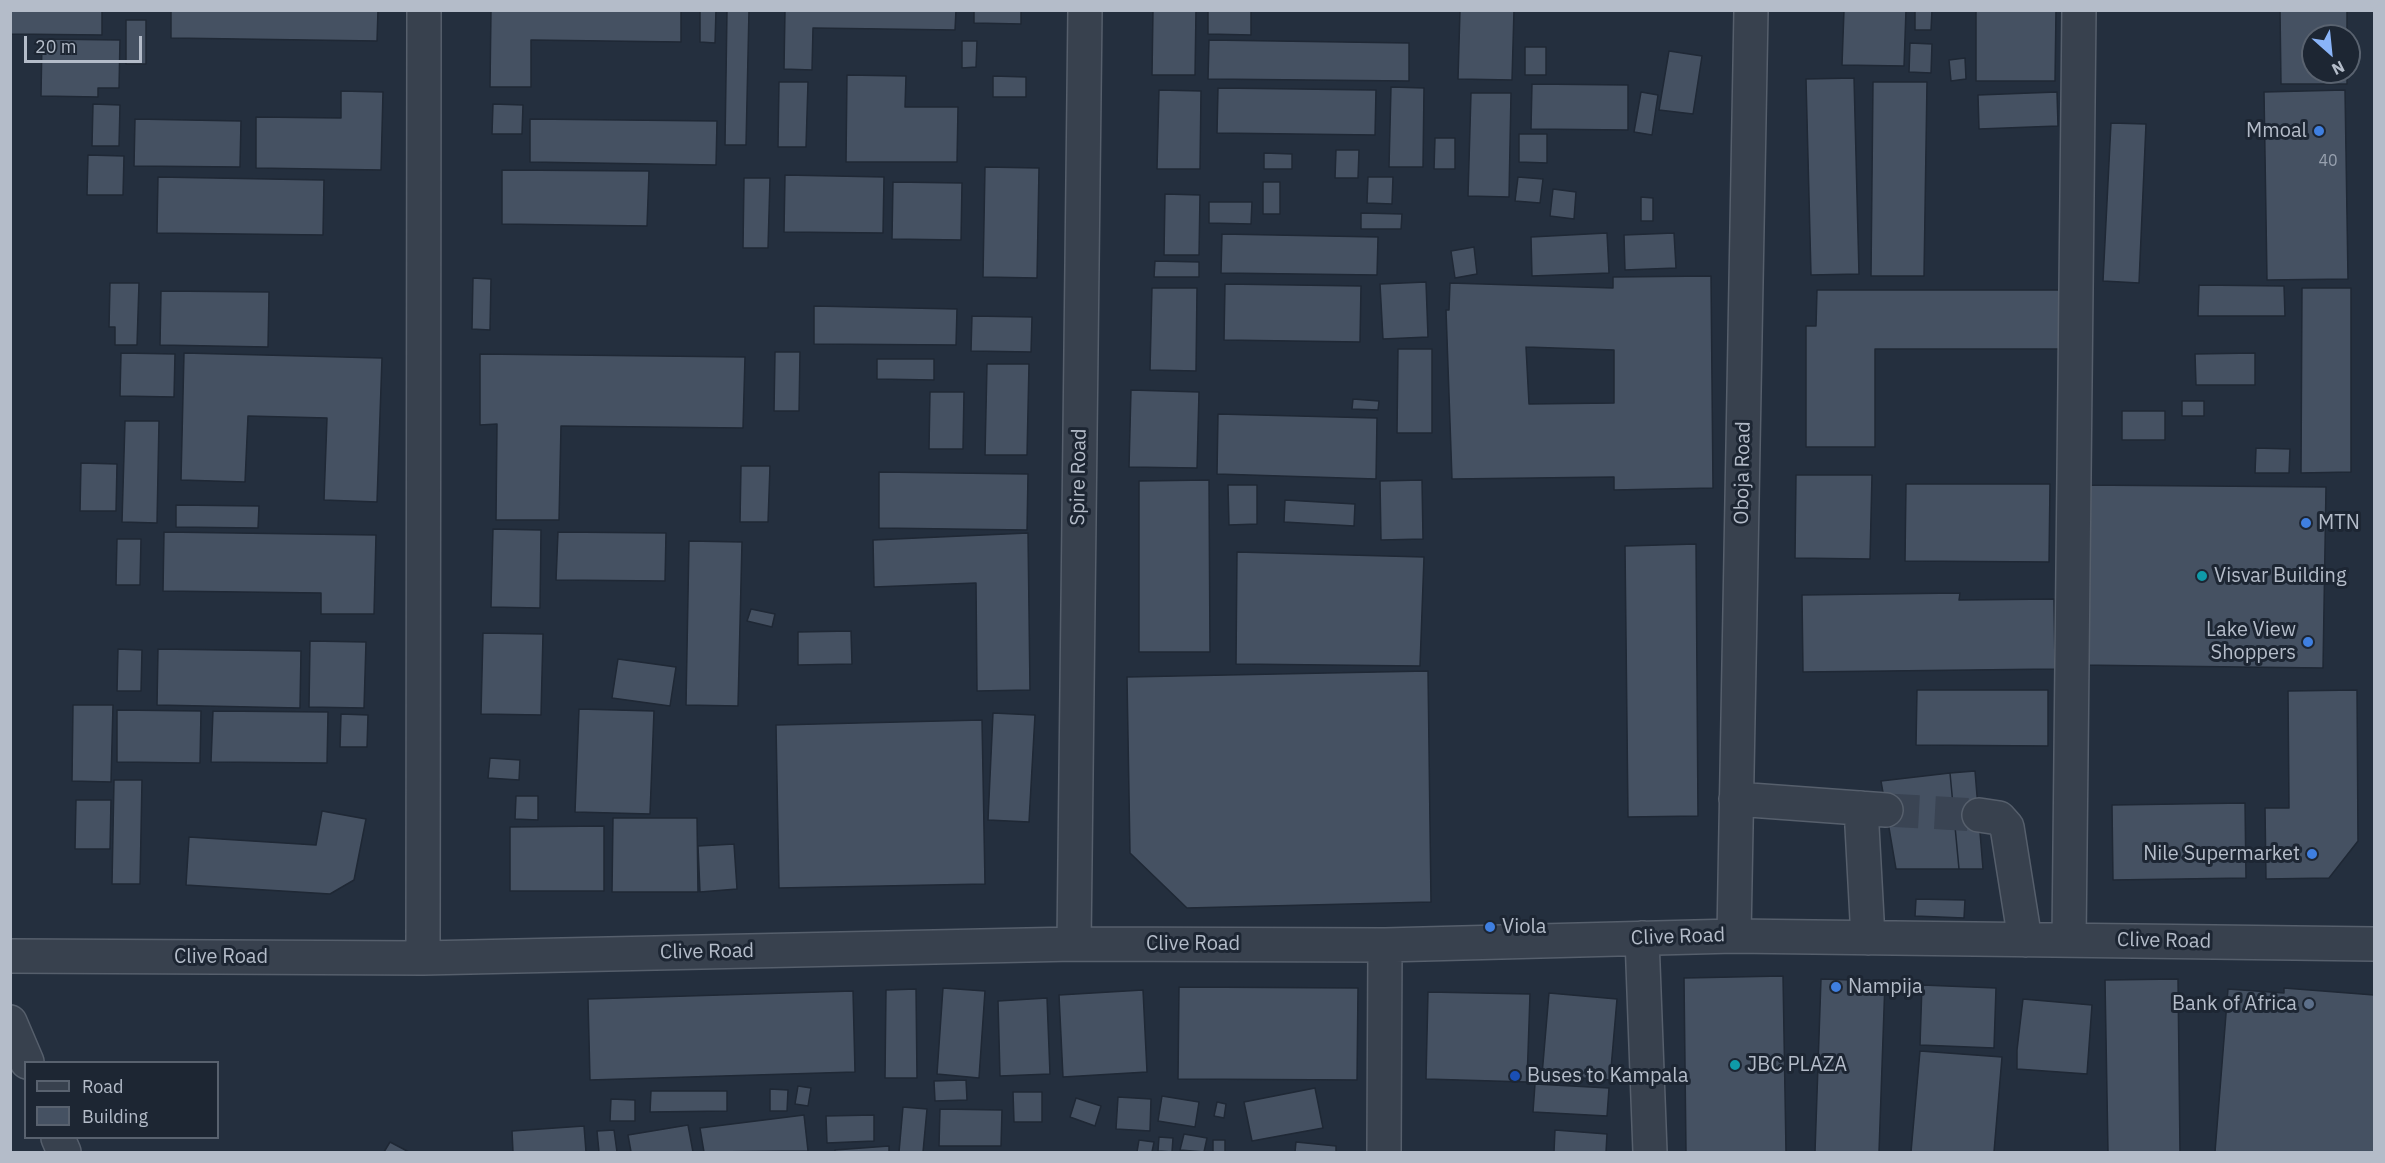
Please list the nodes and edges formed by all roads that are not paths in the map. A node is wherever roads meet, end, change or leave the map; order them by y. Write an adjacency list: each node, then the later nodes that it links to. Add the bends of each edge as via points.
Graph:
1 (424, 10): 16 (street)
2 (1085, 10): 12 (street, Spire Road)
3 (1751, 10): 5 (street, Oboja Road)
4 (2079, 10): 11 (street)
5 (1737, 799): 7 (street, Oboja Road); 9 (street, via 1874,809)
6 (1979, 815): 10 (street, via 1999,818 2007,827)
7 (1734, 936): 8 (street, Clive Road); 9 (street, Clive Road)
8 (1642, 938): 14 (street, Clive Road); 20 (street)
9 (1868, 938): 10 (street, Clive Road)
10 (2025, 940): 11 (street, Clive Road)
11 (2069, 940): 13 (street, Clive Road)
12 (1074, 944): 14 (street, Clive Road); 16 (street, Clive Road)
13 (2374, 944)
14 (1385, 945): 19 (street)
15 (10, 956): 16 (street, Clive Road)
16 (423, 958)
17 (10, 1022): 18 (street)
18 (27, 1061)
19 (1384, 1152)
20 (1650, 1152)

